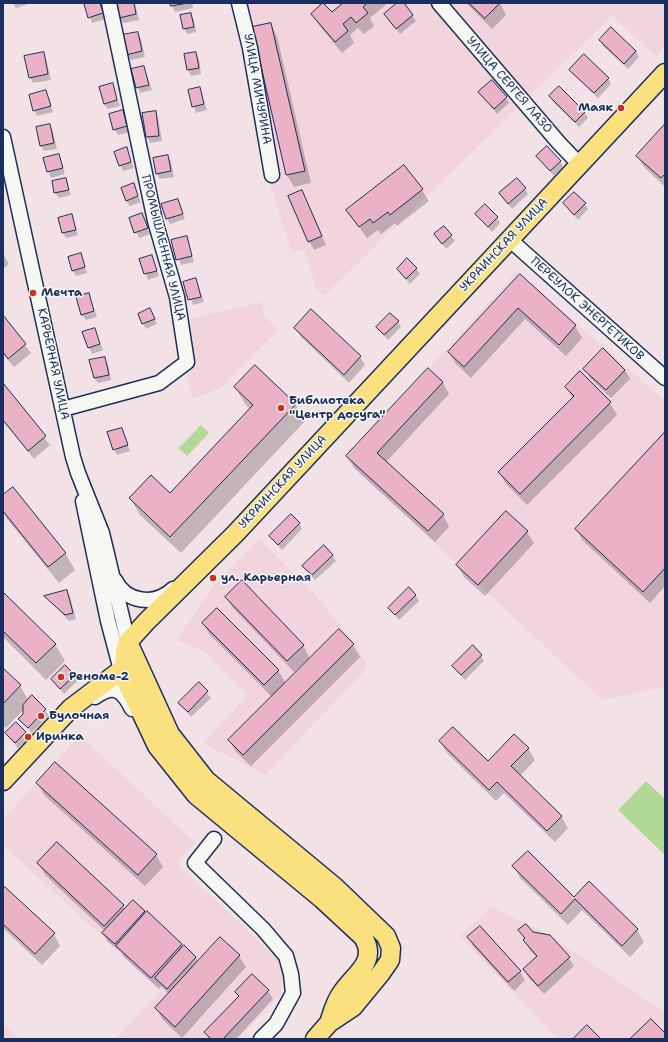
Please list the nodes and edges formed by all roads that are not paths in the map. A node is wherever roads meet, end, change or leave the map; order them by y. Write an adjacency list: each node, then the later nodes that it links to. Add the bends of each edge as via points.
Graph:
1 (109, 3): 10 (street, ПРОМЫШЛЕННАЯ УЛИЦА, via 155,221 177,297 188,362 158,383)
2 (239, 3): 7 (street, УЛИЦА МИЧУРИНА, via 250,48)
3 (438, 3): 6 (street, УЛИЦА СЕРГЕЯ ЛАЗО, via 558,143)
4 (665, 73): 6 (main road, УКРАИНСКАЯ УЛИЦА)
5 (3, 137): 10 (street, КАРЬЕРНАЯ УЛИЦА)
6 (580, 165): 8 (main road, УКРАИНСКАЯ УЛИЦА)
7 (272, 175)
8 (509, 239): 9 (street, ПЕРЕУЛОК ЭНЕРГЕТИКОВ); 12 (main road, УКРАИНСКАЯ УЛИЦА)
9 (665, 378)
10 (63, 409): 11 (street, КАРЬЕРНАЯ УЛИЦА)
11 (78, 474): 13 (street, КАРЬЕРНАЯ УЛИЦА, via 102,533); 15 (street, КАРЬЕРНАЯ УЛИЦА, via 90,540)
12 (230, 538): 13 (street, via 168,593 153,600 128,595 117,585); 14 (main road, УКРАИНСКАЯ УЛИЦА)
13 (112, 574): 14 (street, КАРЬЕРНАЯ УЛИЦА)
14 (128, 642): 15 (main road, via 125,664); 20 (main road, via 170,734 206,780 335,887 386,936 391,948 390,960 353,1007)
15 (121, 670): 16 (main road, via 71,708); 17 (main road)
16 (53, 728): 17 (street, via 105,690 116,690 127,698 142,728); 18 (main road)
17 (157, 746): 20 (main road, via 196,795 322,899 363,937 370,952 367,960 340,995)
18 (3, 781)
19 (214, 839): 21 (street, via 195,863 263,929 286,956 291,974 293,993 276,1024)
20 (329, 1023): 22 (main road)
21 (261, 1039)
22 (315, 1039)

